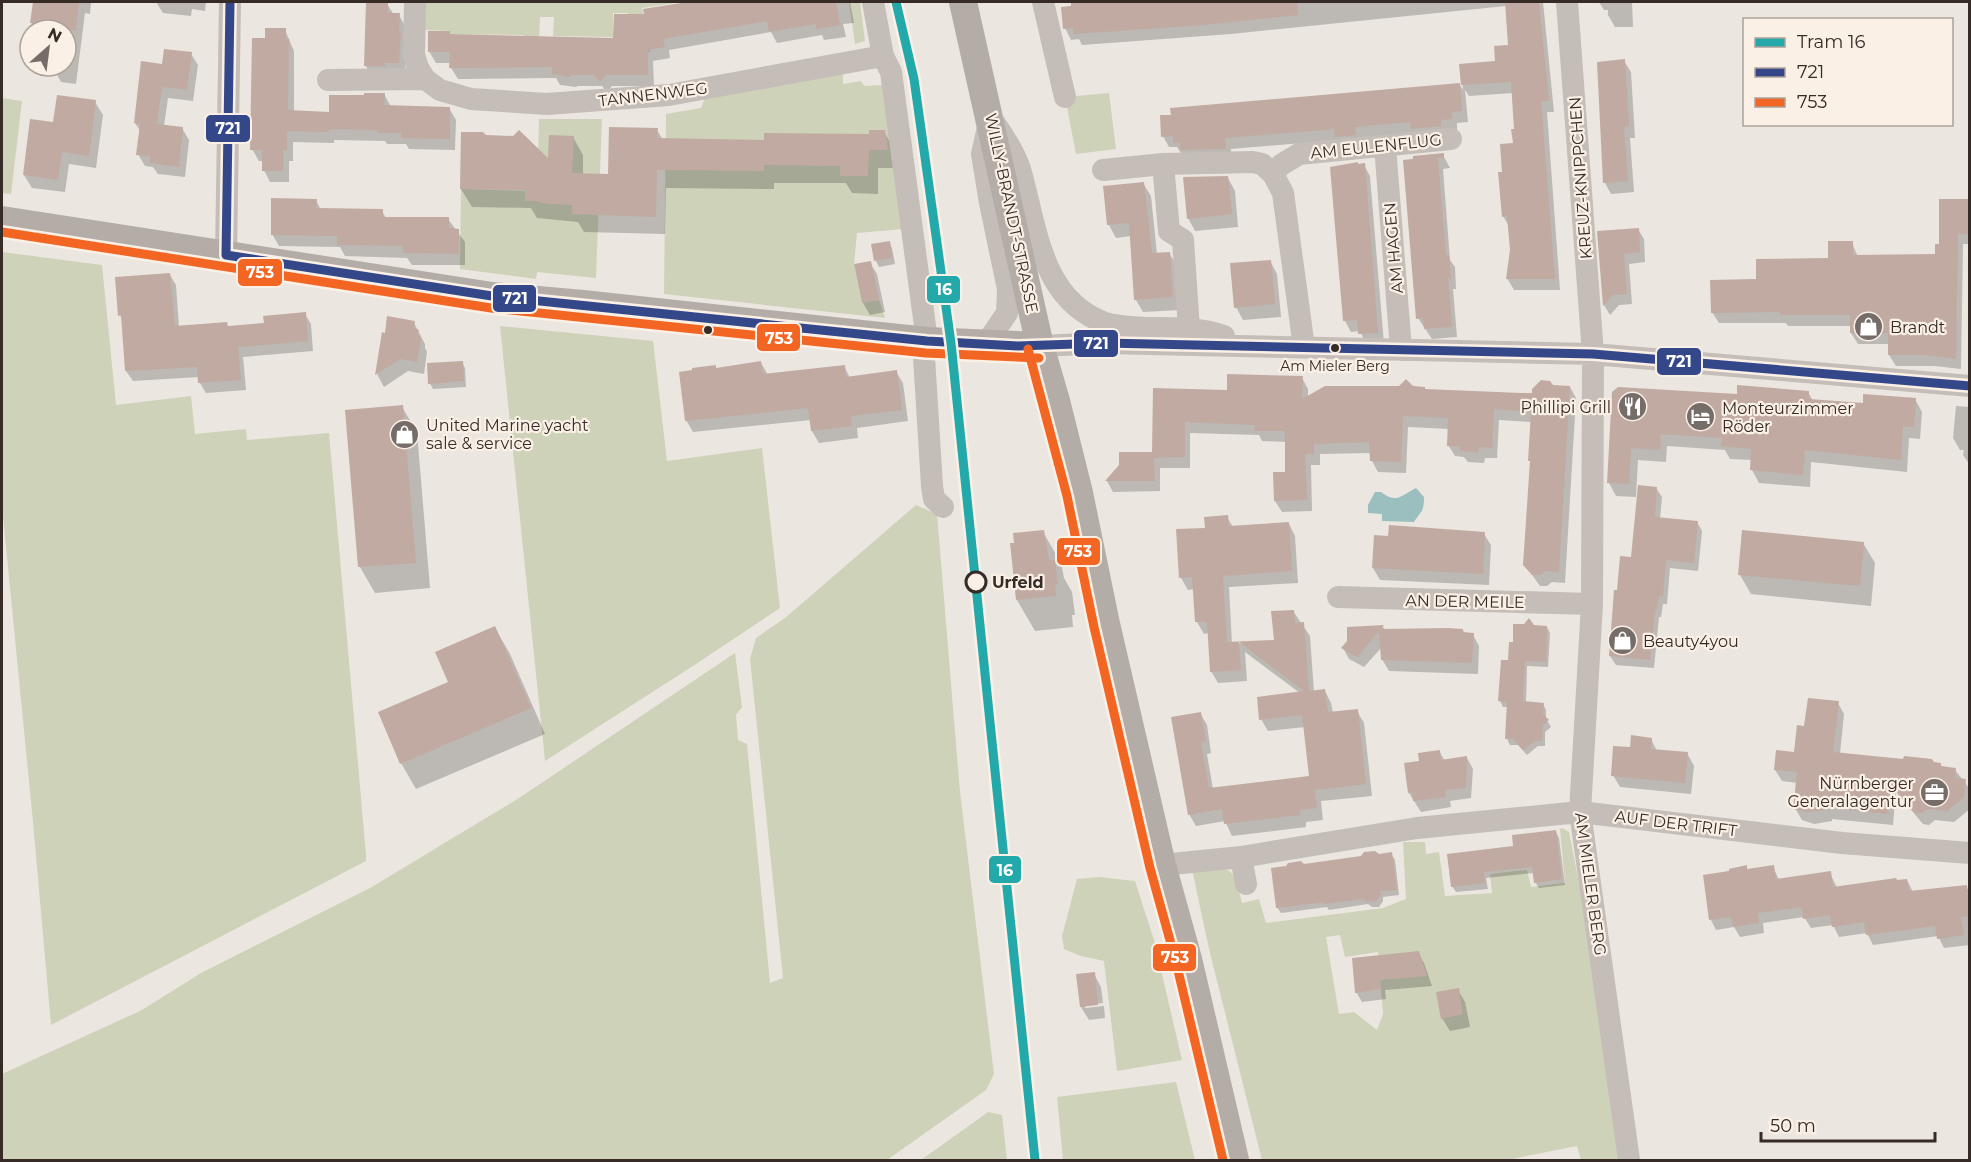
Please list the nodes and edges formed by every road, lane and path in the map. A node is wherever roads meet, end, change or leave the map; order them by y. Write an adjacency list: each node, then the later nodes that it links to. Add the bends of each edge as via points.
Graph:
1 (230, 2): 18 (street)
2 (415, 2): 8 (street, via 414,54)
3 (963, 2): 11 (main road, WILLY-BRANDT-STRASSE)
4 (1043, 2): 10 (street)
5 (1567, 2): 26 (street, KREUZ-KNIPPCHEN)
6 (874, 7): 7 (street)
7 (883, 57): 8 (street, TANNENWEG, via 669,95 547,104 471,99 440,90); 20 (street, via 891,72)
8 (425, 79): 9 (street, TANNENWEG)
9 (328, 80)
10 (1065, 97)
11 (990, 116): 19 (street, via 1015,157 1043,255 1053,281 1065,296 1105,323); 21 (street, via 982,154 1008,289 1007,313); 22 (main road, WILLY-BRANDT-STRASSE)
12 (1451, 139): 13 (street, AM EULENFLUG)
13 (1385, 146): 16 (street, AM EULENFLUG, via 1299,154); 25 (street, AM HAGEN)
14 (1163, 164): 15 (street); 16 (street, via 1253,162); 19 (street, via 1169,231 1183,240)
15 (1103, 170)
16 (1273, 174): 24 (street, via 1283,193)
17 (2, 220): 18 (main road)
18 (226, 255): 20 (main road, via 492,296)
19 (1189, 329): 23 (street, via 1210,331)
20 (927, 341): 21 (main road); 28 (street, via 924,357 932,486 934,499)
21 (985, 345): 22 (main road)
22 (1040, 346): 23 (street); 34 (main road, WILLY-BRANDT-STRASSE, via 1079,493)
23 (1254, 346): 24 (street)
24 (1304, 347): 25 (street)
25 (1401, 350): 26 (street)
26 (1593, 354): 27 (street); 30 (street, AM MIELER BERG)
27 (1970, 386)
28 (943, 507)
29 (1338, 597): 30 (street, AN DER MEILE)
30 (1592, 604): 31 (street, AM MIELER BERG)
31 (1580, 812): 32 (street, AUF DER TRIFT, via 1842,843); 33 (street, AUF DER TRIFT, via 1417,828); 37 (street, AM MIELER BERG)
32 (1970, 853)
33 (1240, 857): 34 (street, AUF DER TRIFT); 35 (street)
34 (1162, 865): 36 (main road, WILLY-BRANDT-STRASSE)
35 (1246, 884)
36 (1235, 1161)
37 (1629, 1161)

